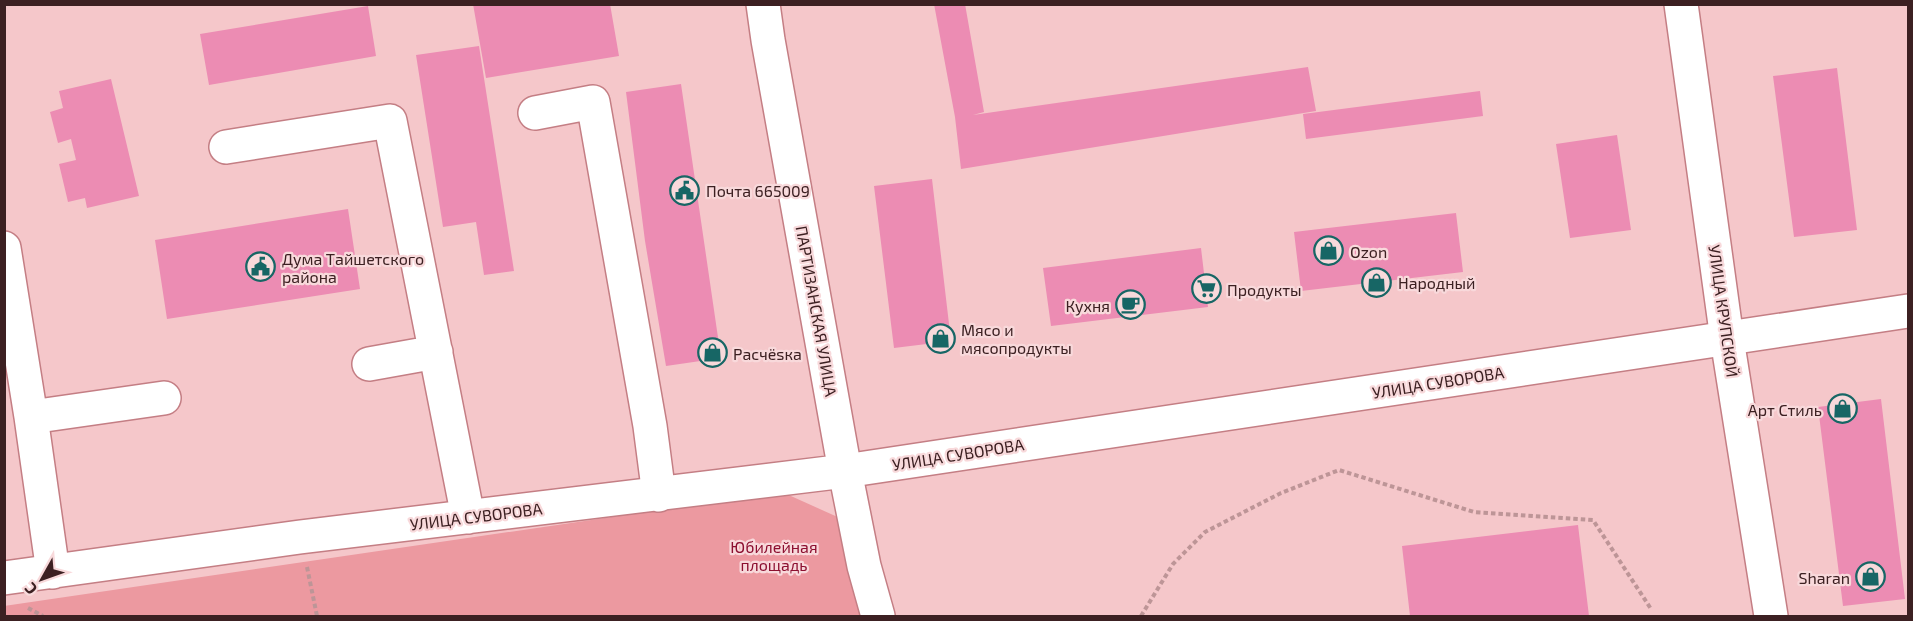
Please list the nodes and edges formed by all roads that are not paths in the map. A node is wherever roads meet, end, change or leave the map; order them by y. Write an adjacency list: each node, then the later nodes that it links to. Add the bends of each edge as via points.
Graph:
1 (764, 4): 12 (street, ПАРТИЗАНСКАЯ УЛИЦА)
2 (1681, 4): 7 (street, УЛИЦА КРУПСКОЙ)
3 (534, 113): 13 (street, via 593,102)
4 (226, 147): 8 (street, via 390,121)
5 (4, 248): 11 (street)
6 (1908, 311): 7 (street, УЛИЦА СУВОРОВА)
7 (1727, 339): 12 (street, УЛИЦА СУВОРОВА); 18 (street, УЛИЦА КРУПСКОЙ)
8 (436, 352): 9 (street); 14 (street)
9 (369, 364)
10 (164, 398): 11 (street)
11 (31, 417): 15 (street)
12 (845, 471): 13 (street, УЛИЦА СУВОРОВА); 17 (street, ПАРТИЗАНСКАЯ УЛИЦА)
13 (659, 495): 14 (street, УЛИЦА СУВОРОВА)
14 (468, 517): 15 (street, УЛИЦА СУВОРОВА)
15 (53, 572): 16 (street, УЛИЦА СУВОРОВА)
16 (4, 578)
17 (878, 616)
18 (1771, 616)

